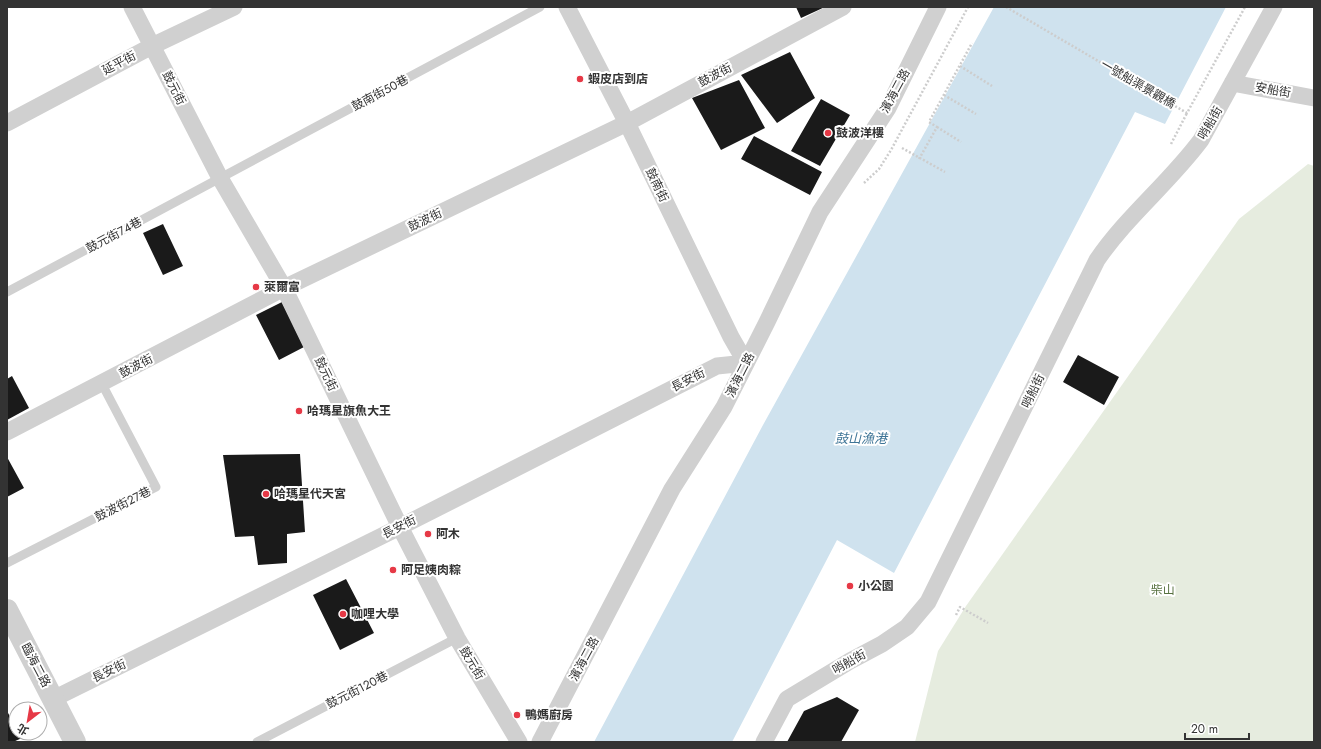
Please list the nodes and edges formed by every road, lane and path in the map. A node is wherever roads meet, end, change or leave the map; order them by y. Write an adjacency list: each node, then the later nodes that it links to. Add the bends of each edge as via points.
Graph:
1 (132, 7): 12 (street, 鼓元街)
2 (234, 7): 12 (street, 延平街)
3 (540, 7): 28 (lane, 鼓南街50巷)
4 (567, 7): 21 (street, 鼓南街)
5 (843, 7): 21 (street, 鼓波街)
6 (938, 7): 32 (street, 濱海二路, via 888,108 820,212)
7 (968, 7): 29 (path, via 892,150 879,169)
8 (1006, 7): 18 (path, 一號船渠景觀橋)
9 (1245, 7): 18 (path, 一號船渠景觀橋)
10 (1274, 7): 14 (street, 哨船街)
11 (972, 43): 13 (path)
12 (152, 46): 20 (street, 延平街); 28 (street, 鼓元街)
13 (960, 66): 15 (path); 16 (path)
14 (1232, 83): 17 (street, 安船街); 46 (street, 哨船街, via 1193,152 1110,240 1097,260 928,602 907,627 788,699)
15 (992, 86)
16 (944, 95): 19 (path); 22 (path, via 929,122)
17 (1314, 98)
18 (1187, 113): 24 (path)
19 (976, 114)
20 (7, 123)
21 (627, 123): 30 (street, 鼓波街); 32 (street, 鼓南街)
22 (937, 127): 23 (path); 26 (path)
23 (961, 142)
24 (1170, 147)
25 (902, 148): 27 (path)
26 (919, 159)
27 (945, 172)
28 (220, 178): 30 (street, 鼓元街); 31 (lane, 鼓元街74巷)
29 (858, 188)
30 (284, 288): 33 (street, 鼓波街); 35 (street, 鼓元街)
31 (7, 292)
32 (746, 363): 35 (street, 長安街, via 717,366); 45 (street, 濱海二路, via 724,407 672,489)
33 (102, 384): 34 (street, 鼓波街); 36 (lane, 鼓波街27巷, via 156,487)
34 (7, 432)
35 (400, 527): 40 (street, 鼓元街); 41 (street, 長安街)
36 (7, 563)
37 (7, 610): 41 (street, 臨海二路)
38 (956, 615): 39 (path, via 960,607)
39 (988, 623)
40 (458, 638): 43 (lane, 鼓元街120巷); 44 (street, 鼓元街)
41 (53, 699): 42 (street, 臨海二路)
42 (74, 741)
43 (257, 742)
44 (519, 742)
45 (540, 742)
46 (764, 742)

